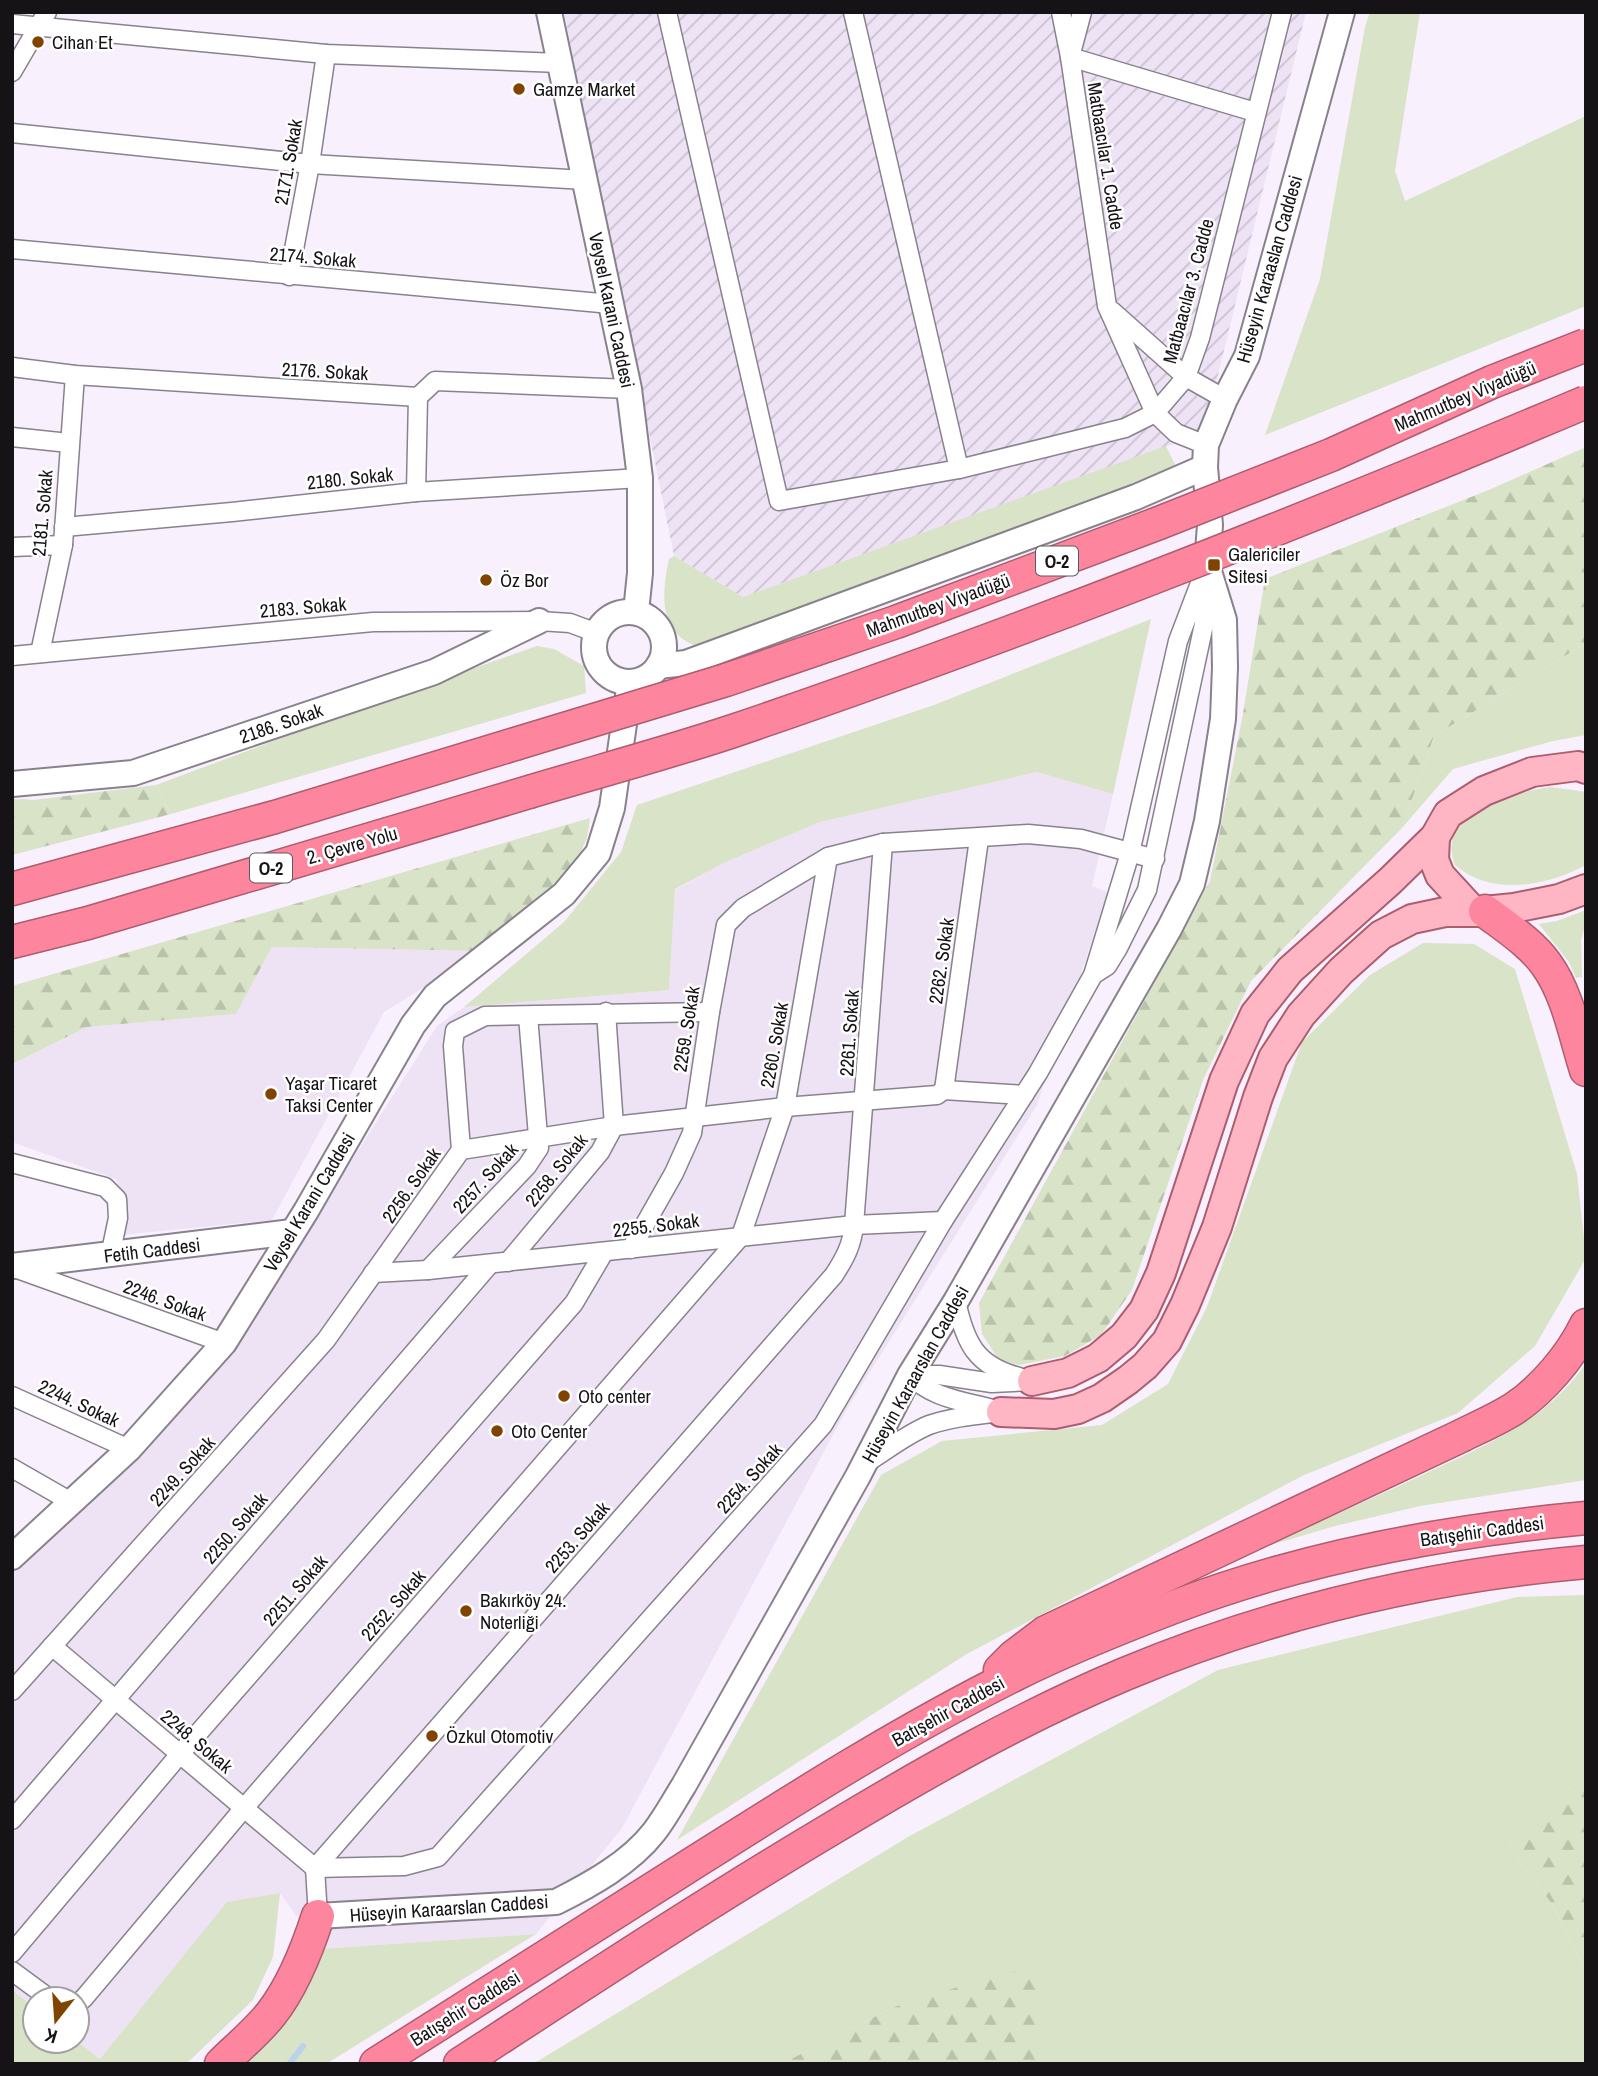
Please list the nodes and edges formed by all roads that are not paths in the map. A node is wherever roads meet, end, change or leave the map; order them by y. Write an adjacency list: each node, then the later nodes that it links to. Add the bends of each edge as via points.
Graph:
1 (549, 12): 12 (main road, Veysel Karani Caddesi)
2 (667, 12): 36 (street, Matbaacılar 3. Cadde, via 779,501)
3 (853, 12): 36 (street)
4 (1060, 12): 11 (street, Matbaacılar 1. Cadde)
5 (1082, 12): 11 (street)
6 (1282, 12): 14 (street, Matbaacılar 3. Cadde)
7 (1342, 12): 30 (main road, Hüseyin Karaaslan Caddesi, via 1247,356)
8 (43, 20): 9 (street); 10 (street); 13 (street)
9 (12, 24)
10 (326, 54): 12 (street); 16 (street, 2171. Sokak)
11 (1070, 58): 14 (street); 21 (street, Matbaacılar 1. Cadde)
12 (560, 63): 17 (main road, Veysel Karani Caddesi)
13 (12, 72)
14 (1255, 112): 26 (street, Matbaacılar 3. Cadde, via 1200,338)
15 (12, 133): 16 (street)
16 (310, 164): 17 (street); 19 (street, 2171. Sokak)
17 (584, 180): 20 (main road, Veysel Karani Caddesi)
18 (12, 249): 19 (street, 2174. Sokak)
19 (289, 276): 20 (street, 2174. Sokak)
20 (611, 304): 28 (main road, Veysel Karani Caddesi)
21 (1107, 306): 26 (street); 32 (street, Matbaacılar 1. Cadde)
22 (1586, 336): 27 (highway, bridge)
23 (1586, 345): 27 (highway, Mahmutbey Viyadüğü / O-2, bridge)
24 (12, 367): 25 (street, 2176. Sokak)
25 (75, 375): 29 (street, 2176. Sokak); 34 (street, 2181. Sokak)
26 (1186, 377): 30 (street); 32 (street, Matbaacılar 3. Cadde)
27 (1492, 382): 57 (highway, Mahmutbey Viyadüğü / O-2, bridge, via 1331,455 896,622 726,680 275,817)
28 (629, 389): 29 (street, via 435,381); 37 (main road, Veysel Karani Caddesi)
29 (418, 397): 38 (street)
30 (1225, 399): 35 (main road, Hüseyin Karaaslan Caddesi)
31 (1586, 402): 60 (highway, 2. Çevre Yolu / O-2, bridge, via 1216,555 963,651 727,733)
32 (1155, 413): 35 (street, Matbaacılar 1. Cadde); 36 (street, Matbaacılar 3. Cadde, via 1125,428)
33 (12, 438): 34 (street)
34 (69, 443): 39 (street, 2181. Sokak)
35 (1205, 456): 41 (main road, Hüseyin Karaaslan Caddesi, via 1210,526); 47 (main road, via 1136,497 686,663)
36 (959, 469)
37 (640, 478): 38 (street, 2180. Sokak); 42 (main road, Veysel Karani Caddesi)
38 (416, 492): 39 (street, 2180. Sokak)
39 (63, 536): 40 (street, 2180. Sokak); 45 (street, 2181. Sokak)
40 (12, 547)
41 (1207, 566): 54 (street, via 1178,641); 56 (street, via 1204,624); 87 (main road, Hüseyin Karaarslan Caddesi, via 1224,620 1223,719 1192,884)
42 (636, 612): 44 (main road, via 613,616); 47 (main road, via 656,624 661,634 664,645)
43 (539, 621): 44 (street, 2183. Sokak, via 570,623); 45 (street, 2183. Sokak, via 373,622); 50 (main road, 2186. Sokak, via 434,672 133,773)
44 (597, 633): 48 (main road, via 595,656 600,666 608,675)
45 (40, 653): 46 (street, 2183. Sokak)
46 (12, 656)
47 (658, 666): 48 (main road, via 641,680)
48 (630, 682): 77 (main road, Veysel Karani Caddesi, via 612,808 598,853 564,894 435,996 413,1025)
49 (1583, 767): 51 (main road, via 1532,772 1483,790 1448,814)
50 (12, 784)
51 (1435, 836): 59 (main road, via 1434,860 1440,875); 91 (main road, via 1290,970 1255,1014 1224,1082 1161,1273 1144,1310 1124,1336 1098,1358 1068,1373)
52 (979, 839): 53 (street, 2259. Sokak); 54 (street, 2259. Sokak, via 1028,834 1082,839); 66 (street, 2262. Sokak)
53 (883, 844): 55 (street, 2259. Sokak); 68 (street, 2261. Sokak)
54 (1130, 853): 56 (street, 2259. Sokak); 61 (street)
55 (828, 858): 63 (street, 2259. Sokak, via 743,908 726,926); 69 (street, 2260. Sokak)
56 (1155, 859): 61 (street, via 1135,917 1107,966)
57 (12, 889)
58 (1586, 889): 59 (main road, via 1559,899)
59 (1480, 912): 65 (highway, via 1530,946 1546,964 1560,989); 93 (main road, via 1445,912 1412,919 1381,935 1301,1015 1273,1058 1217,1227 1185,1305 1167,1341 1144,1366 1102,1398 1078,1409 1054,1414)
60 (12, 942)
61 (1093, 975): 67 (street, 2254. Sokak)
62 (606, 1012): 63 (street); 64 (street); 71 (street, 2258. Sokak)
63 (710, 1012): 70 (street, 2259. Sokak)
64 (528, 1016): 72 (street, 2257. Sokak); 73 (street, 2256. Sokak, via 485,1016 455,1031)
65 (1586, 1070)
66 (944, 1090): 67 (street); 68 (street, via 937,1095)
67 (1024, 1096): 75 (street, 2254. Sokak)
68 (864, 1102): 69 (street); 76 (street, 2261. Sokak)
69 (785, 1107): 70 (street); 78 (street, 2260. Sokak)
70 (695, 1118): 71 (street); 79 (street, 2259. Sokak, via 674,1173)
71 (614, 1126): 72 (street); 82 (street, 2258. Sokak, via 600,1152)
72 (540, 1138): 73 (street); 85 (street, 2257. Sokak, via 527,1166)
73 (461, 1150): 86 (street, 2256. Sokak)
74 (12, 1163): 81 (street, via 105,1187 117,1199)
75 (943, 1221): 76 (street, 2255. Sokak); 108 (street, 2254. Sokak, via 824,1425 438,1857 404,1866)
76 (854, 1225): 78 (street, 2255. Sokak); 108 (street, 2253. Sokak, via 852,1243 834,1275)
77 (292, 1232): 81 (main road, Fetih Caddesi); 89 (main road, Veysel Karani Caddesi)
78 (741, 1236): 79 (street, 2255. Sokak); 106 (street, 2252. Sokak)
79 (631, 1249): 80 (street, 2255. Sokak)
80 (604, 1252): 82 (street, 2255. Sokak); 105 (street, 2251. Sokak, via 574,1303)
81 (110, 1256): 84 (main road, Fetih Caddesi)
82 (508, 1262): 83 (street, 2255. Sokak)
83 (490, 1264): 85 (street, 2255. Sokak); 104 (street, 2250. Sokak)
84 (12, 1267): 89 (street, 2246. Sokak)
85 (428, 1270): 86 (street, 2255. Sokak)
86 (373, 1273): 101 (street, 2249. Sokak, via 326,1340)
87 (956, 1301): 90 (main road, Hüseyin Karaarslan Caddesi); 91 (street, via 968,1339 984,1363)
88 (1586, 1325): 103 (highway, via 1546,1381 1516,1407 1046,1632 1013,1657)
89 (224, 1343): 94 (main road, Veysel Karani Caddesi)
90 (910, 1375): 91 (street, via 992,1383); 93 (street, via 938,1395); 95 (main road, Hüseyin Karaarslan Caddesi)
91 (1032, 1381)
92 (12, 1396): 94 (street, 2244. Sokak)
93 (1002, 1412): 95 (street, via 929,1426)
94 (129, 1449): 97 (main road, Veysel Karani Caddesi)
95 (863, 1465): 109 (main road, Hüseyin Karaarslan Caddesi, via 684,1785 653,1833 628,1858 556,1902)
96 (12, 1468): 97 (street)
97 (73, 1503): 99 (main road, Veysel Karani Caddesi)
98 (1586, 1518): 103 (highway, Batışehir Caddesi, via 1425,1539 1266,1577 1174,1606 1075,1646)
99 (12, 1557)
100 (1586, 1562): 116 (highway, via 1444,1580 1335,1603 1251,1628 1092,1688 948,1760 867,1807)
101 (51, 1647): 102 (street, 2249. Sokak); 104 (street, 2248. Sokak)
102 (12, 1690)
103 (981, 1692): 115 (highway, Batışehir Caddesi, via 788,1802)
104 (116, 1700): 105 (street, 2248. Sokak); 107 (street, 2250. Sokak)
105 (180, 1755): 106 (street, 2248. Sokak); 110 (street, 2251. Sokak)
106 (244, 1808): 108 (street, 2248. Sokak); 113 (street, 2252. Sokak)
107 (12, 1819)
108 (315, 1868): 109 (street)
109 (318, 1916): 114 (highway, via 307,1949 271,2015)
110 (12, 1953)
111 (12, 1971): 112 (street)
112 (31, 1985)
113 (91, 1990)
114 (220, 2064)
115 (376, 2064)
116 (460, 2064)

